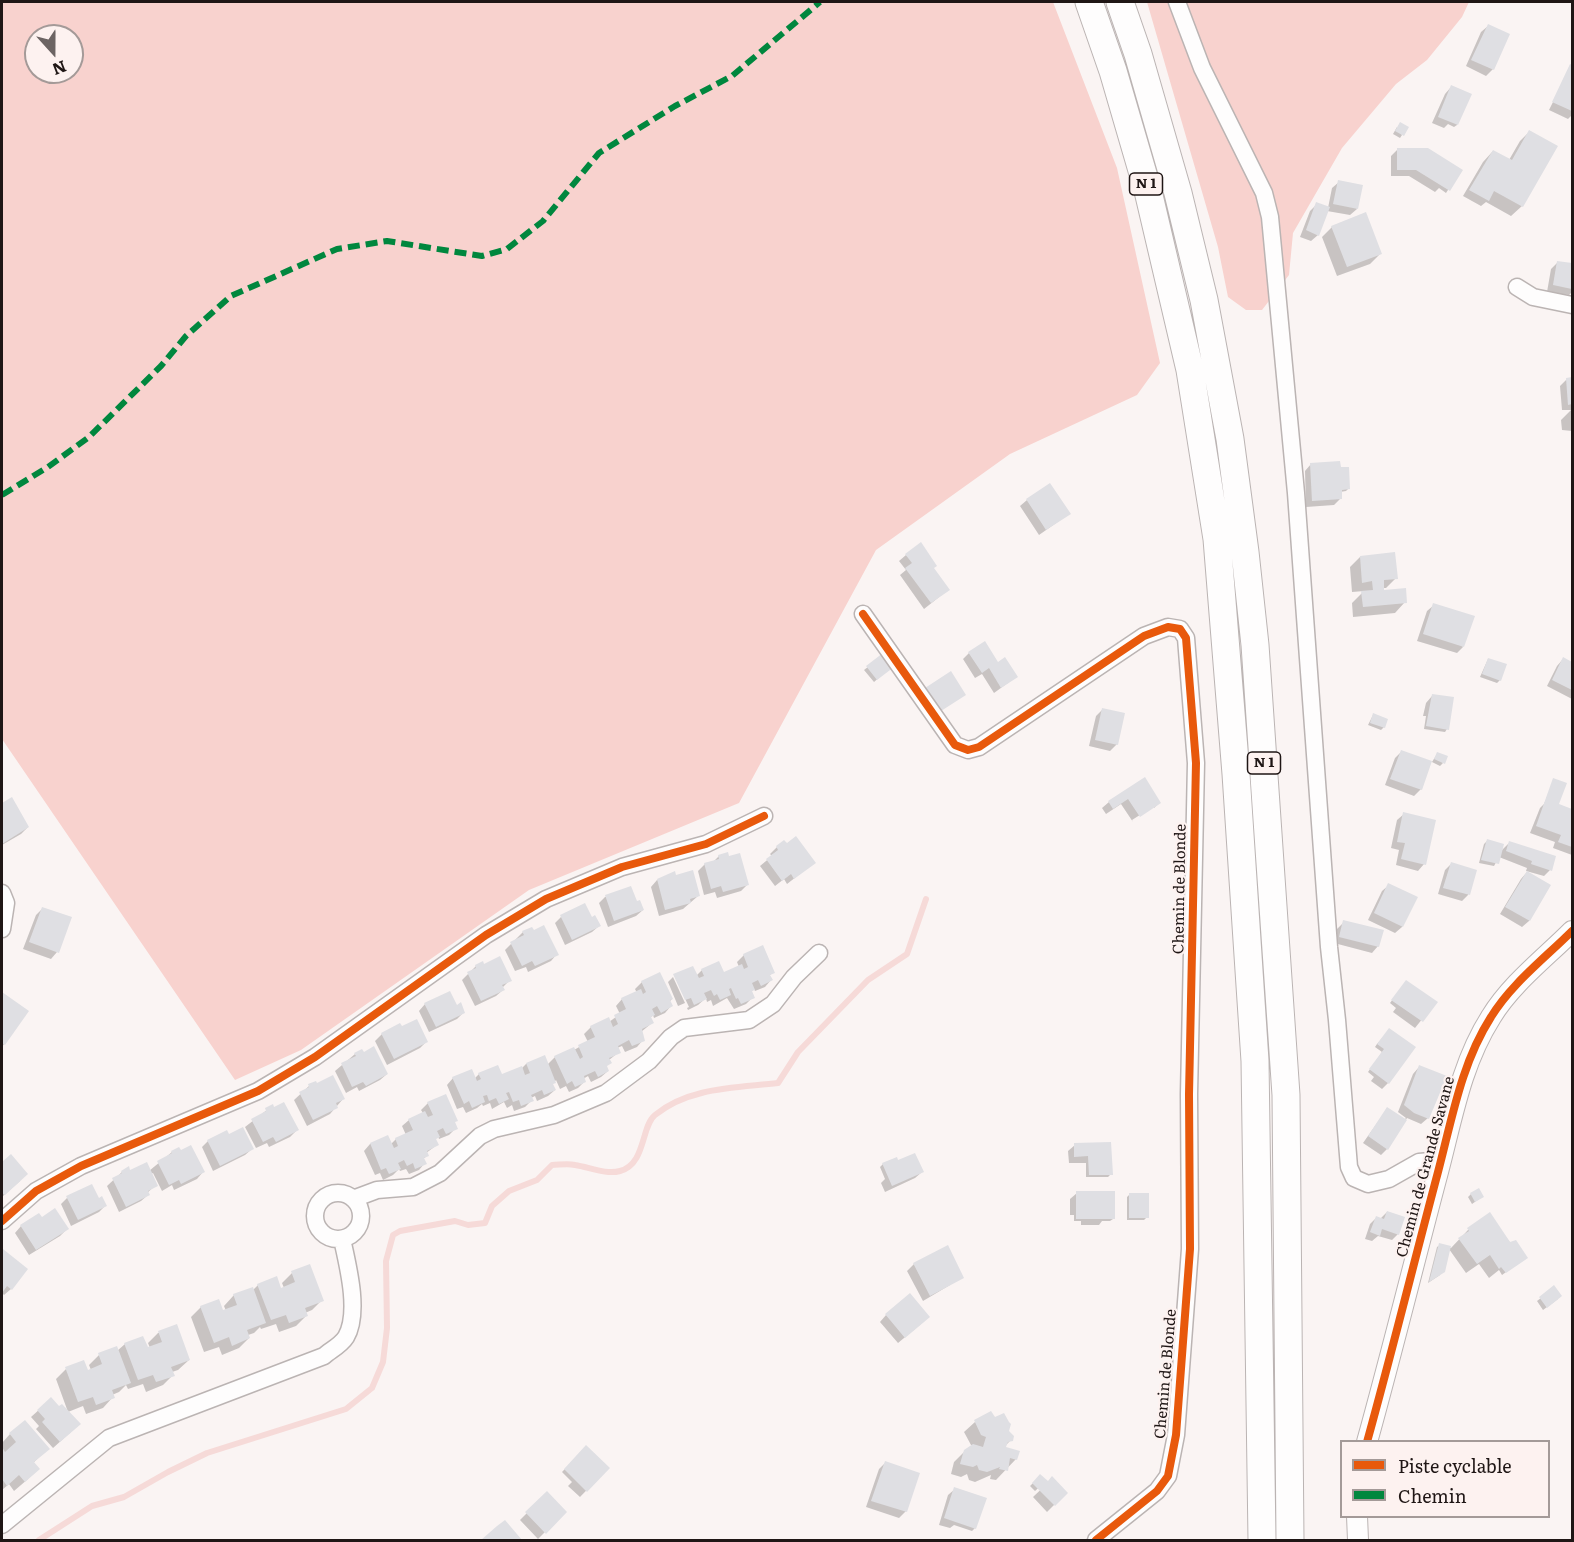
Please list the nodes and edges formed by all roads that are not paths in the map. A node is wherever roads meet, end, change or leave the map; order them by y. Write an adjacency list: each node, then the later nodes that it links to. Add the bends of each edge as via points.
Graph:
1 (1089, 2): 20 (highway, N 1, via 1148,191 1190,370 1217,539 1255,1061)
2 (1120, 2): 21 (highway, N 1, via 1175,182 1204,300 1230,439 1255,645 1286,1095)
3 (1177, 2): 12 (street, via 1202,68 1264,193 1270,217 1349,1167 1354,1179 1368,1184 1389,1179 1419,1162)
4 (1517, 287): 5 (street, via 1533,297)
5 (1572, 305)
6 (863, 614): 19 (street, Chemin de Blonde, via 955,745 968,750 979,747 1144,636 1168,627 1180,629 1186,638 1196,763 1190,1249 1176,1436 1168,1476 1157,1491)
7 (764, 816): 14 (street, via 706,844 622,867 546,899 486,935 315,1057 258,1091 81,1166 36,1191)
8 (2, 893): 9 (street, via 6,903)
9 (2, 929)
10 (1572, 931): 12 (street, Chemin de Grande Savane, via 1491,1016 1455,1102)
11 (819, 953): 13 (street, via 773,1004 749,1020 684,1028 606,1093 554,1115 494,1129 480,1136 440,1173 413,1187 377,1190)
12 (1442, 1160): 16 (street, Chemin de Grande Savane)
13 (353, 1199): 15 (street, via 361,1218 355,1232); 15 (street, via 331,1194 316,1210 316,1225 321,1232)
14 (2, 1221)
15 (342, 1239): 18 (street, via 353,1306 352,1324 344,1340 324,1356 109,1438)
16 (1368, 1440)
17 (1357, 1518): 22 (street)
18 (2, 1525)
19 (1096, 1540)
20 (1262, 1540)
21 (1290, 1540)
22 (1358, 1540)

